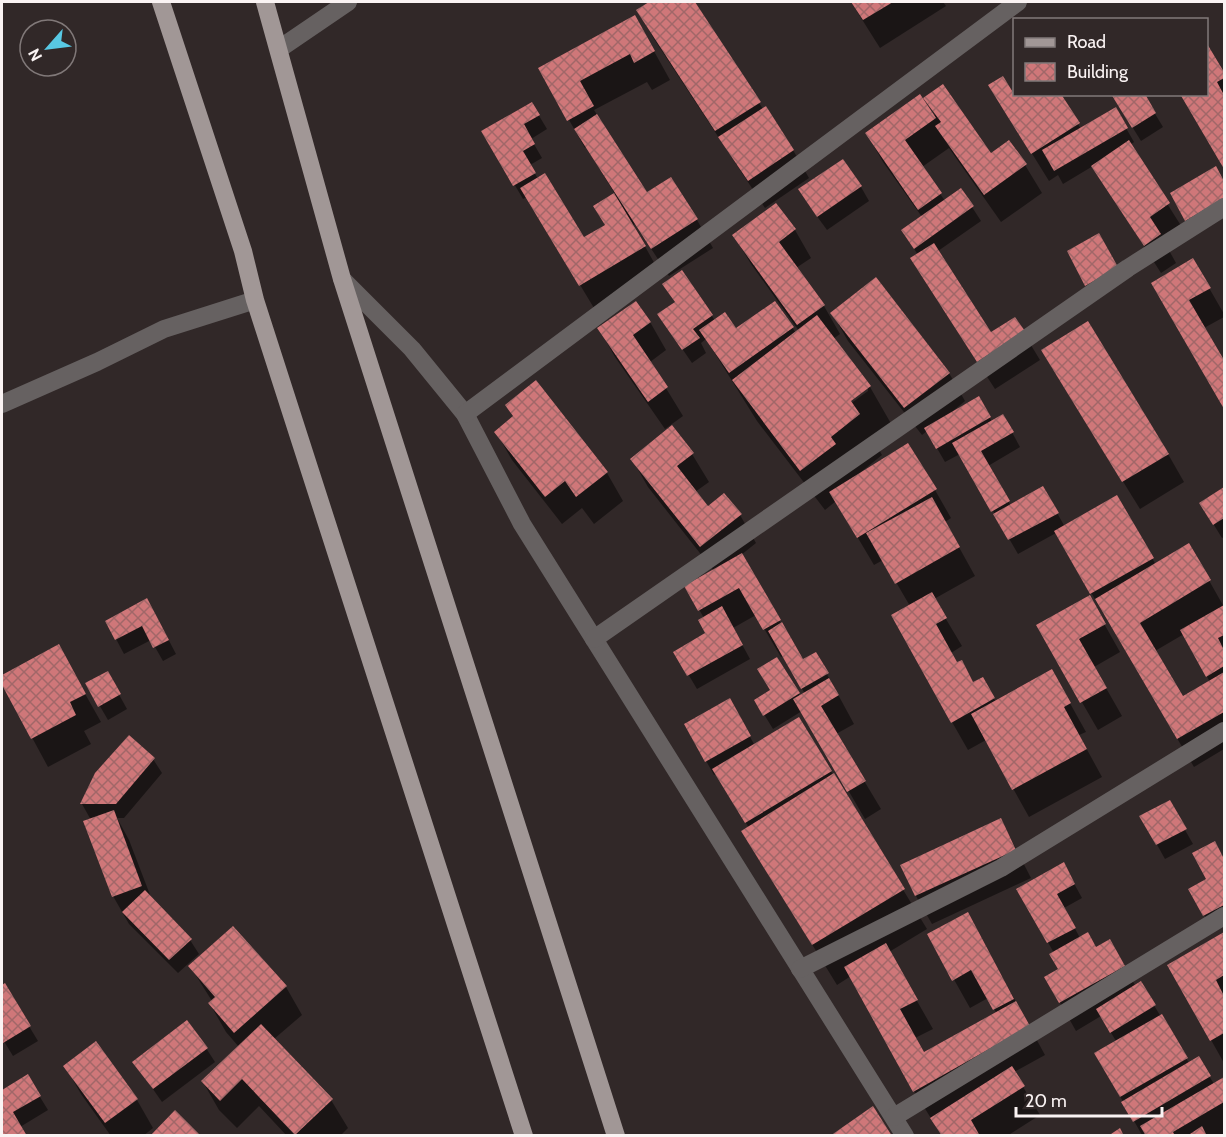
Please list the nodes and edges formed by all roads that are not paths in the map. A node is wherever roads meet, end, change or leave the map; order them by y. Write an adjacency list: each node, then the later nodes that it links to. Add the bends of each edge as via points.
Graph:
1 (161, 2): 8 (main road, via 243,251)
2 (265, 2): 5 (main road)
3 (348, 2): 5 (street)
4 (1018, 2): 10 (street)
5 (279, 50): 7 (main road)
6 (1224, 207): 11 (street, via 1128,268)
7 (342, 279): 10 (street, via 412,349); 17 (main road)
8 (255, 300): 9 (street, via 164,329); 16 (main road)
9 (2, 404)
10 (465, 414): 11 (street, via 522,524)
11 (594, 639): 14 (street)
12 (1224, 731): 14 (street, via 1001,868)
13 (1224, 916): 15 (street)
14 (800, 969): 15 (street)
15 (894, 1118): 18 (street)
16 (524, 1136)
17 (616, 1136)
18 (905, 1136)

